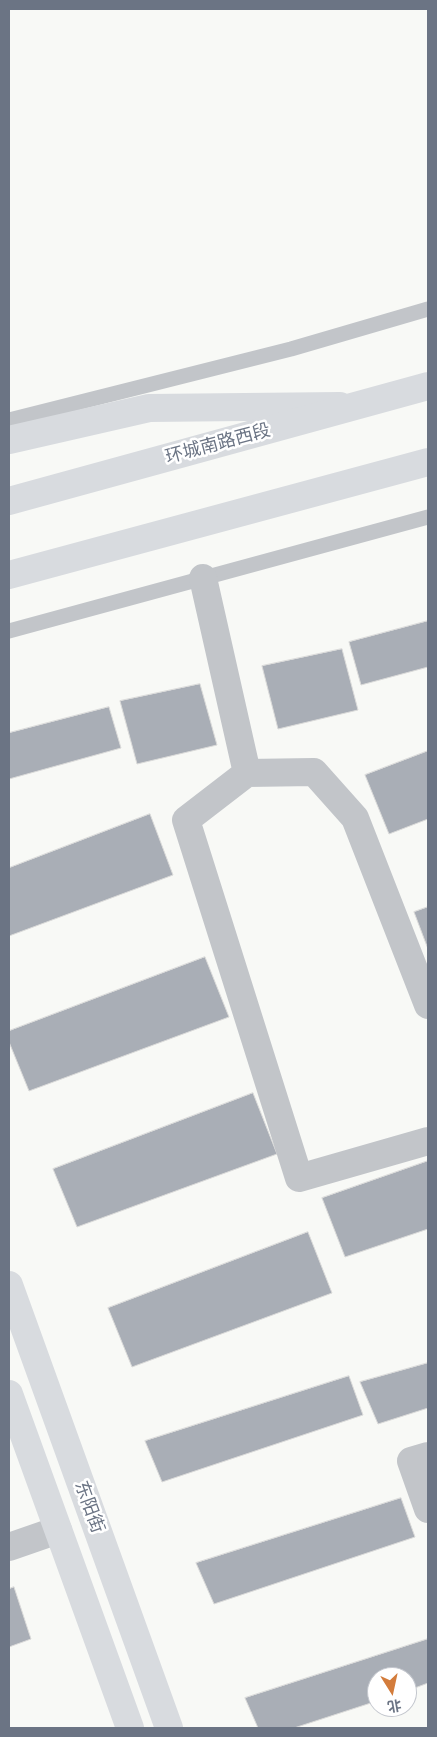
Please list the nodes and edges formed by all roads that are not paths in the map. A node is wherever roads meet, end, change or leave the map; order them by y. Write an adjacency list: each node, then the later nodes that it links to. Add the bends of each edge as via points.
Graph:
1 (428, 309): 4 (lane, via 291,349)
2 (428, 386): 3 (main road, 环城南路西段)
3 (357, 406): 5 (main road, via 149,408); 7 (main road, 环城南路西段)
4 (9, 420)
5 (9, 440)
6 (428, 462): 9 (main road)
7 (9, 501)
8 (428, 517): 10 (lane)
9 (9, 575)
10 (203, 578): 11 (lane); 12 (street)
11 (9, 631)
12 (247, 773): 13 (street, via 314,772 355,818); 14 (street, via 186,820 299,1178)
13 (428, 1005)
14 (428, 1141)
15 (9, 1285): 22 (main road, 东阳街)
16 (9, 1394): 19 (main road, 东阳街)
17 (428, 1456): 18 (street, via 411,1462)
18 (428, 1509)
19 (58, 1530): 20 (street); 21 (main road, 东阳街)
20 (9, 1547)
21 (130, 1728)
22 (169, 1728)

